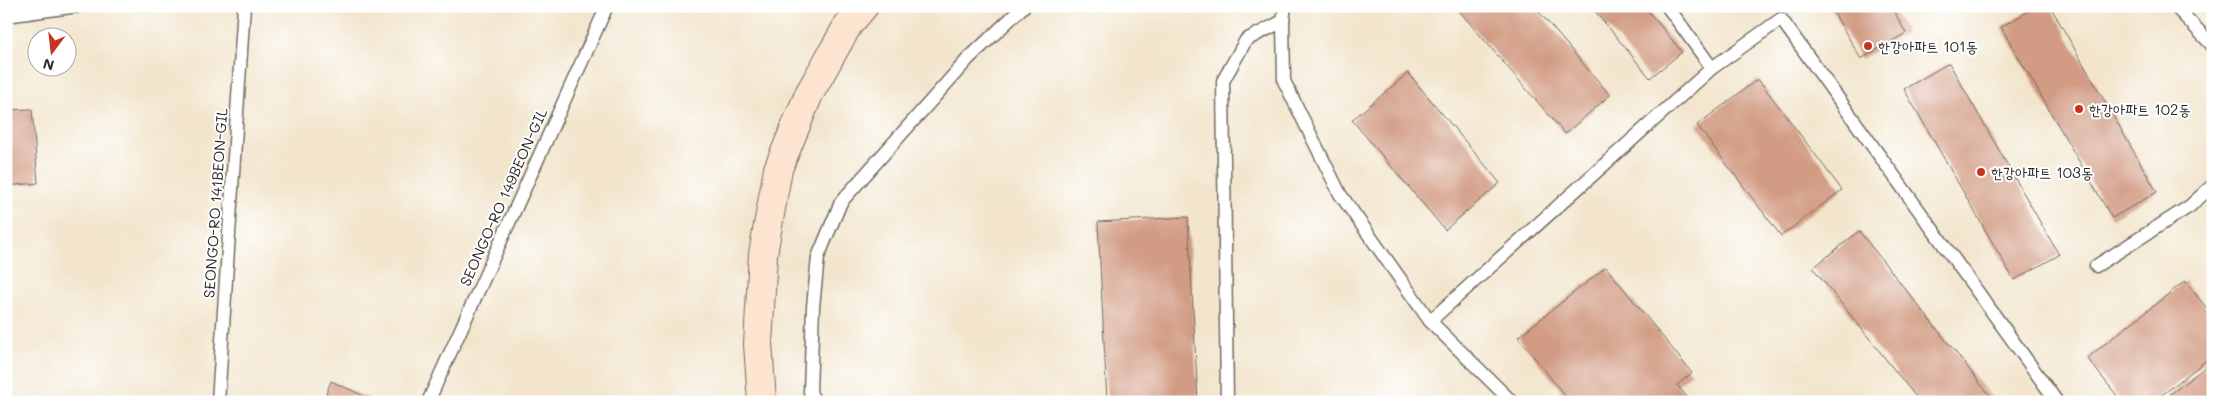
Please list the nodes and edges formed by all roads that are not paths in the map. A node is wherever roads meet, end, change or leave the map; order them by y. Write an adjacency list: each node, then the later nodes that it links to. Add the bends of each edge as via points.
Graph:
1 (78, 6): 9 (lane)
2 (244, 6): 16 (lane, SEONGO-RO 141BEON-GIL)
3 (607, 6): 17 (lane, SEONGO-RO 149BEON-GIL)
4 (864, 6): 18 (street, via 848,25 809,94 778,169 763,254 758,344)
5 (1024, 6): 19 (lane, via 968,59 841,202 818,257 810,392)
6 (1286, 6): 10 (lane)
7 (1667, 6): 12 (lane)
8 (2175, 6): 11 (lane)
9 (6, 16)
10 (1282, 21): 15 (lane, via 1284,81 1340,194); 20 (lane, via 1246,40 1223,81)
11 (2213, 46)
12 (1712, 68): 15 (lane); 22 (lane, via 1781,19)
13 (2213, 185): 14 (lane, via 2190,206)
14 (2096, 266)
15 (1430, 321): 21 (lane)
16 (218, 402)
17 (428, 402)
18 (762, 402)
19 (815, 402)
20 (1227, 402)
21 (1512, 402)
22 (2057, 402)

